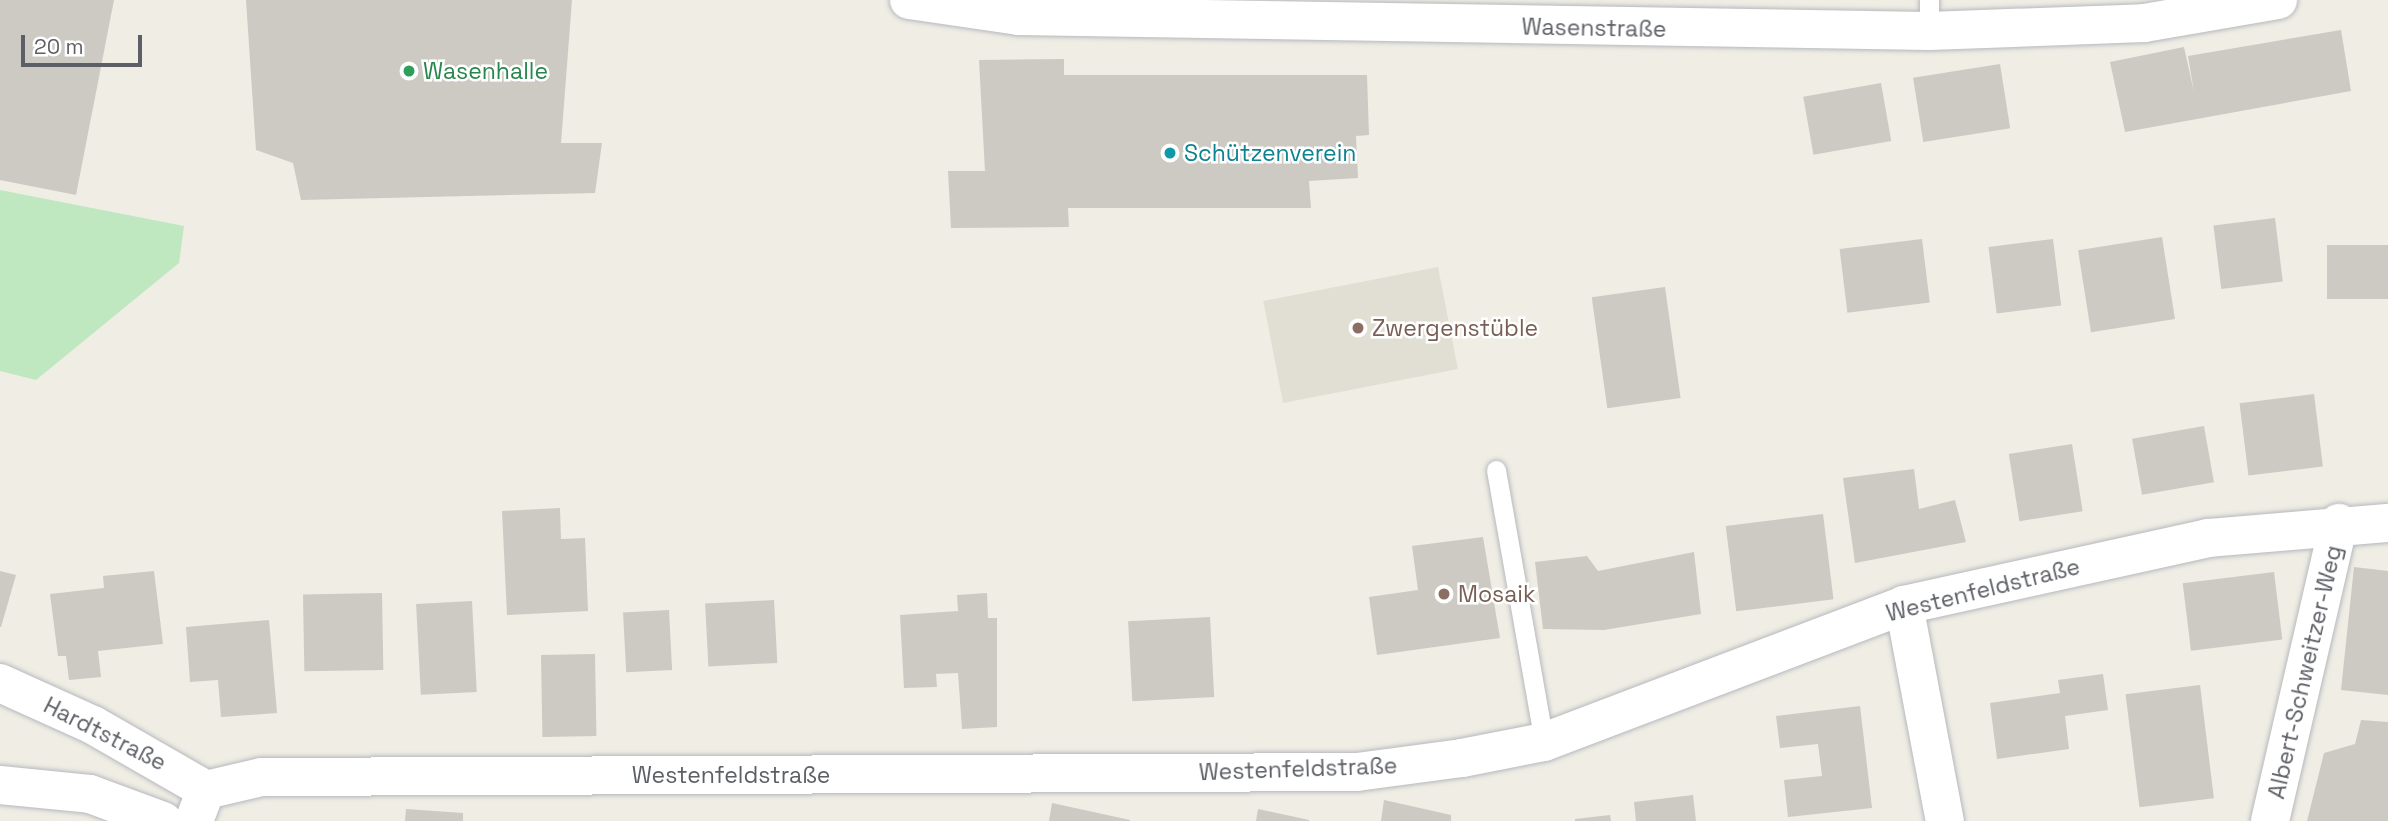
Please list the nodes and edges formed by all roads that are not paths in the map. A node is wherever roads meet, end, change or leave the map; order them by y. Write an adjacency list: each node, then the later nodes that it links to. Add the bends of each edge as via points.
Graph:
1 (909, 0): 3 (street, Wasenstraße, via 1019,16)
2 (2278, 0): 3 (street, Wasenstraße, via 2144,23)
3 (1929, 15)
4 (1496, 470): 9 (lane)
5 (2339, 523): 6 (street, Westenfeldstraße); 7 (street, Westenfeldstraße, via 2208,538); 15 (street, Albert-Schweitzer-Weg)
6 (2388, 523)
7 (1904, 605): 9 (street, Westenfeldstraße); 14 (street)
8 (0, 683): 11 (street, Hardtstraße, via 93,725)
9 (1544, 742): 11 (street, Westenfeldstraße, via 1357,772 262,777)
10 (0, 785): 12 (street)
11 (200, 806)
12 (84, 808): 13 (street)
13 (163, 821)
14 (1945, 821)
15 (2270, 821)

